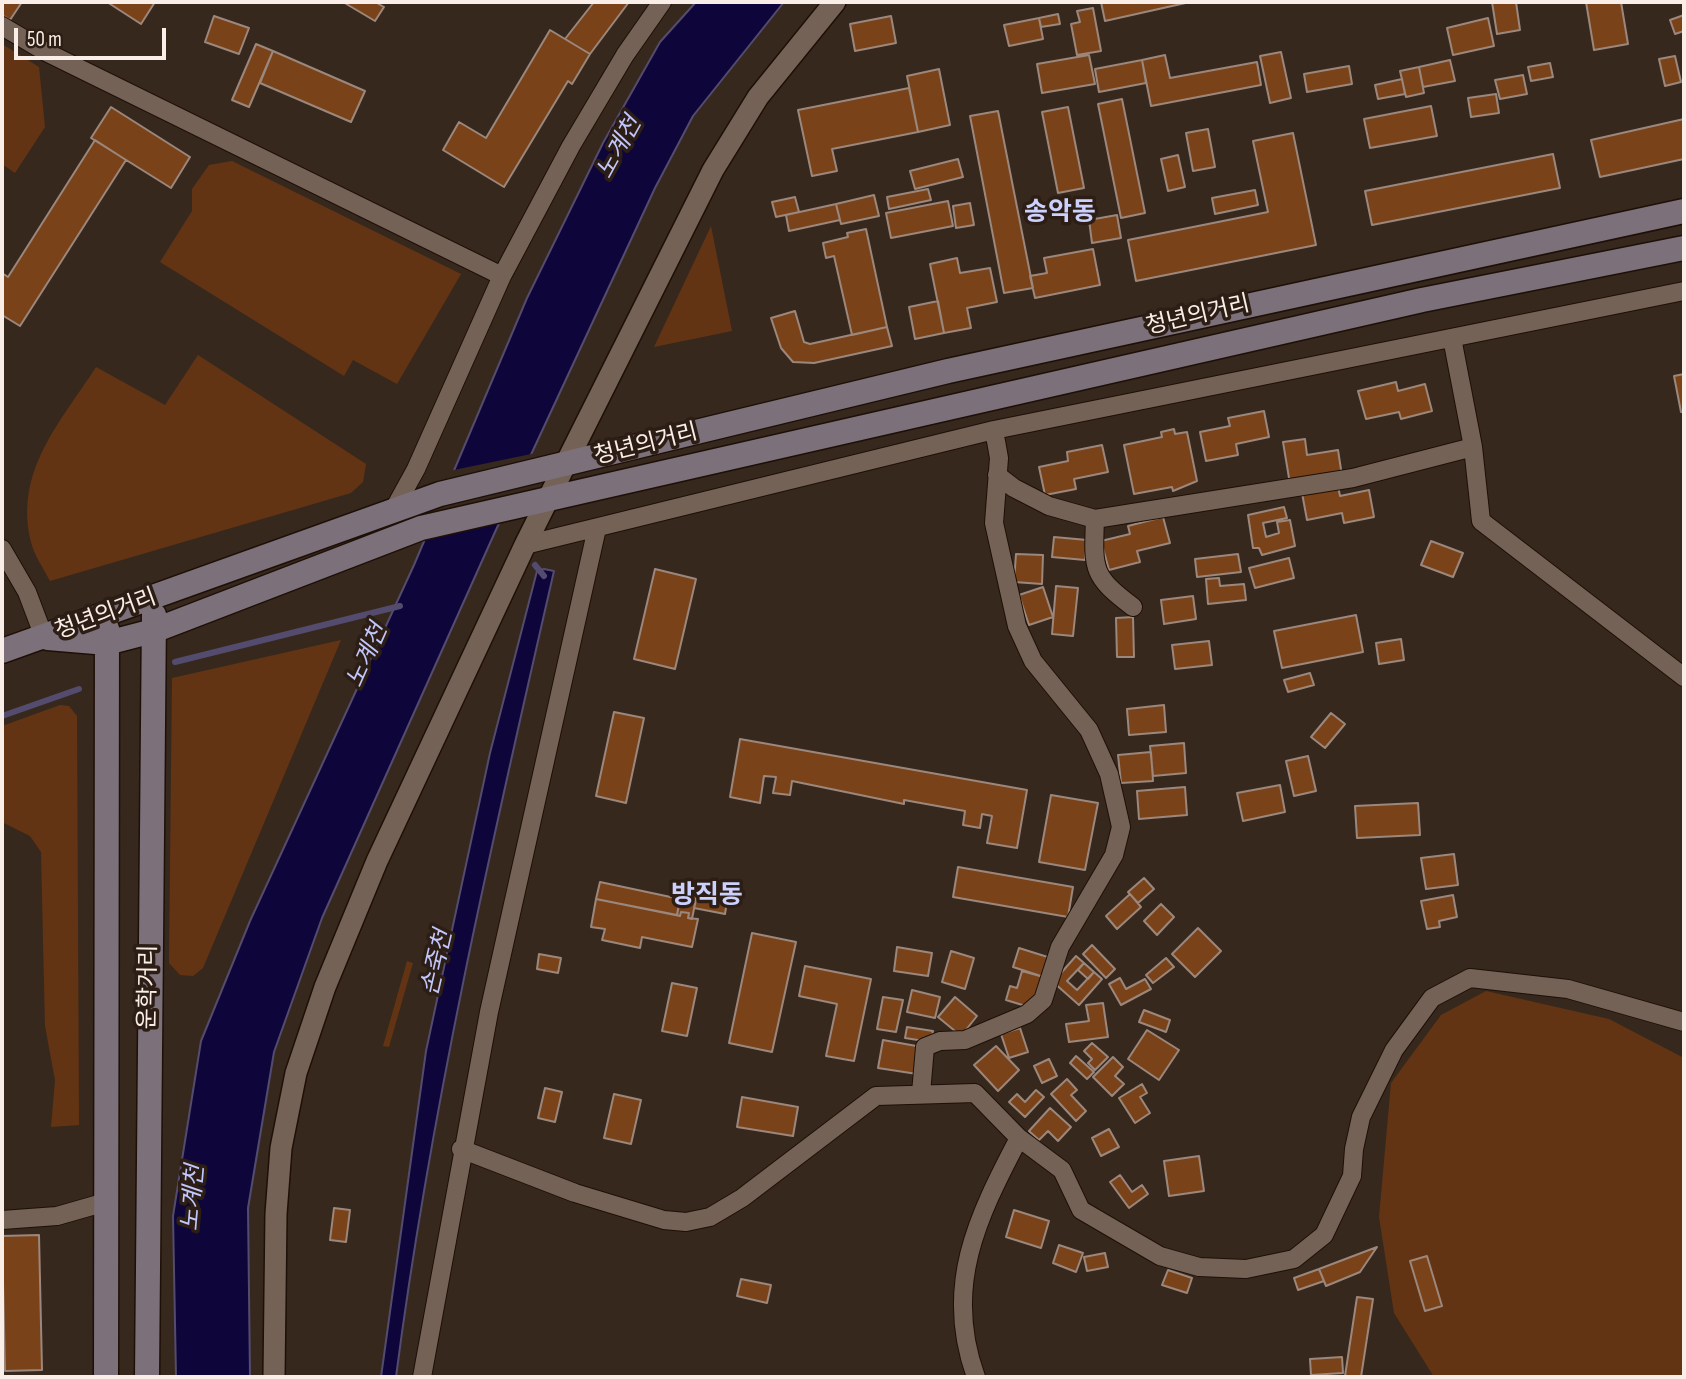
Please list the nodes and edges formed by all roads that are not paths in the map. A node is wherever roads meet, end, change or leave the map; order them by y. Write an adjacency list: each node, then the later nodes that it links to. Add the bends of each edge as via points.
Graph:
1 (662, 2): 6 (street, via 625,55)
2 (835, 2): 11 (street, via 758,97 713,170)
3 (2, 26): 6 (street, via 46,52)
4 (1684, 211): 11 (main road, 청년의거리, via 948,372)
5 (1684, 248): 13 (main road, 청년의거리, via 1409,303)
6 (502, 276): 14 (street)
7 (1684, 291): 8 (street)
8 (1452, 338): 9 (street); 10 (street)
9 (994, 430): 12 (street); 16 (street)
10 (1474, 447): 15 (street, via 1353,478); 26 (street, via 1481,521)
11 (564, 465): 13 (street); 14 (main road, 청년의거리)
12 (997, 475): 15 (street, via 1049,506); 28 (street, via 994,523 1017,626 1033,661 1089,730 1109,774 1121,827 1114,855 1060,947 1043,1000 1027,1014 965,1040 925,1047)
13 (548, 499): 17 (street); 22 (main road, 청년의거리, via 421,528)
14 (394, 509): 19 (main road, 청년의거리)
15 (1094, 519): 20 (street, via 1093,559 1102,584)
16 (597, 528): 17 (street); 30 (street)
17 (525, 545): 35 (street, via 377,860 296,1073 281,1148 276,1214)
18 (2, 549): 23 (street, via 27,592)
19 (155, 597): 21 (main road, 청년의거리); 22 (main road, 운학거리)
20 (1133, 607)
21 (107, 611): 23 (main road, 청년의거리); 24 (main road, 운학거리)
22 (153, 631): 24 (main road, 청년의거리); 34 (main road, 운학거리)
23 (44, 637): 24 (main road, 청년의거리); 25 (main road)
24 (107, 643): 31 (main road, 운학거리)
25 (2, 651)
26 (1684, 677)
27 (1684, 1022): 29 (street, via 1568,989 1470,978 1432,998 1394,1050 1361,1117 1352,1176 1324,1235 1294,1259 1246,1269 1199,1267 1134,1243 1081,1210 1062,1170)
28 (920, 1093): 29 (street, via 975,1093); 30 (street, via 876,1096 742,1198 710,1217 686,1222 664,1220 575,1193)
29 (1019, 1138): 37 (street, via 983,1206 964,1269 961,1310)
30 (461, 1149): 36 (street)
31 (106, 1202): 32 (street, via 57,1216); 33 (main road, 운학거리)
32 (2, 1220)
33 (106, 1377)
34 (147, 1377)
35 (274, 1377)
36 (422, 1377)
37 (976, 1377)

